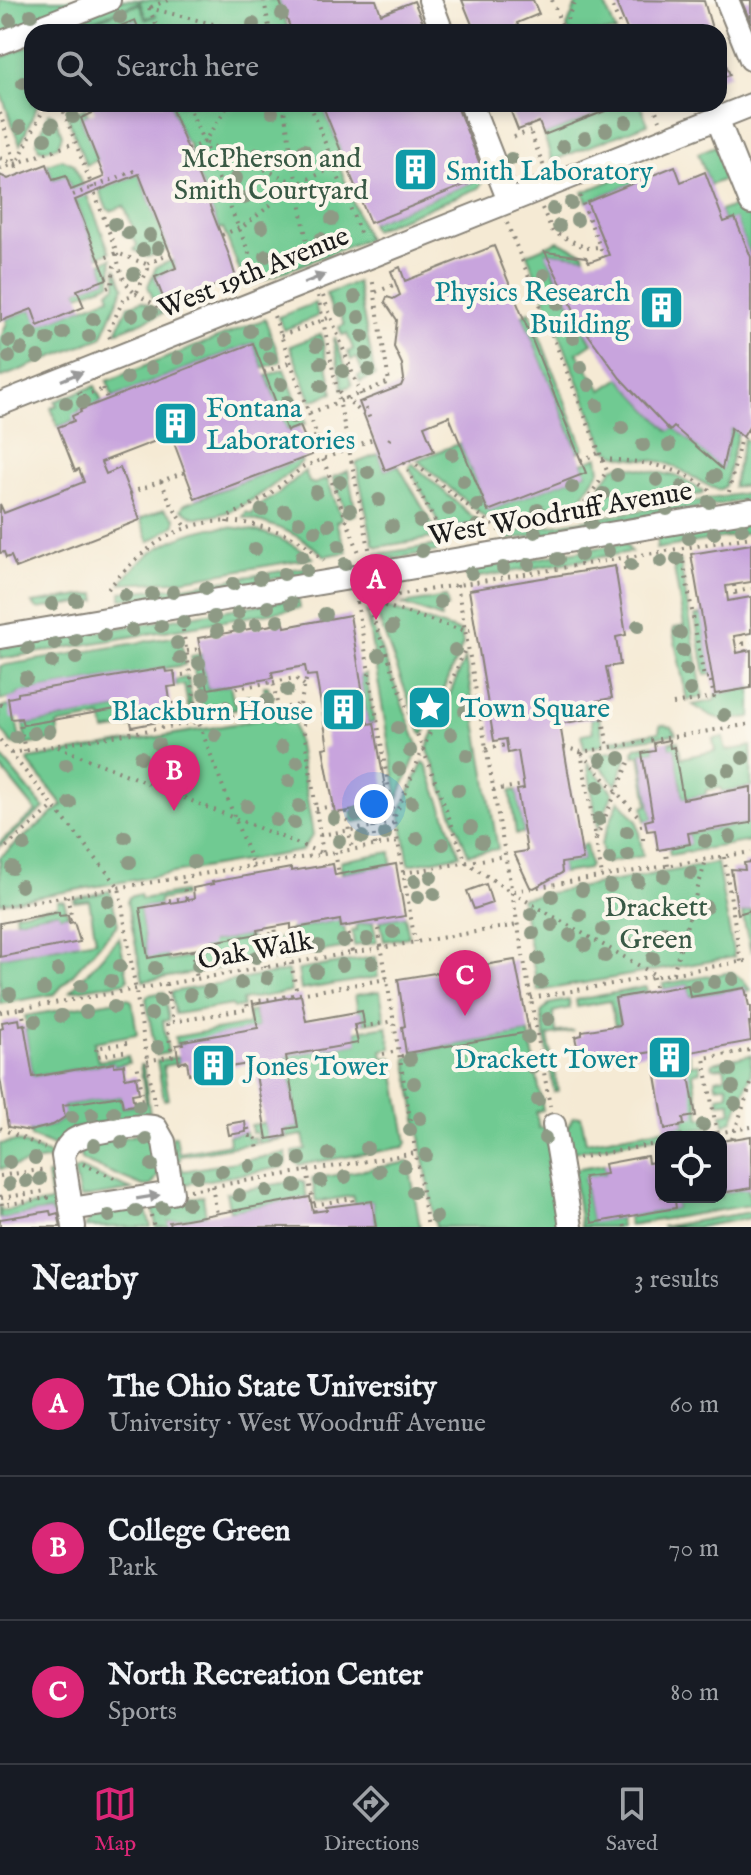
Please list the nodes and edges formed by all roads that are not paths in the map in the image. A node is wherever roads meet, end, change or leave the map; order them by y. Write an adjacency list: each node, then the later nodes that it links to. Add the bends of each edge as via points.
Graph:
1 (109, 0): 4 (street)
2 (430, 0): 5 (street)
3 (727, 0): 8 (street)
4 (48, 24)
5 (439, 24)
6 (24, 34): 7 (street)
7 (0, 43)
8 (751, 59)
9 (751, 105): 11 (street, West 19th Avenue)
10 (474, 112): 13 (street)
11 (717, 118): 12 (street); 13 (street, West 19th Avenue)
12 (751, 203)
13 (507, 210): 14 (street, West 19th Avenue, one-way to 13)
14 (0, 404)
15 (751, 510): 16 (street, West Woodruff Avenue)
16 (0, 637)
17 (554, 1125): 19 (street)
18 (73, 1218): 18 (street, one-way to 18, via 172,1193 164,1142 151,1125 85,1136 65,1148 51,1170)
19 (571, 1227)

